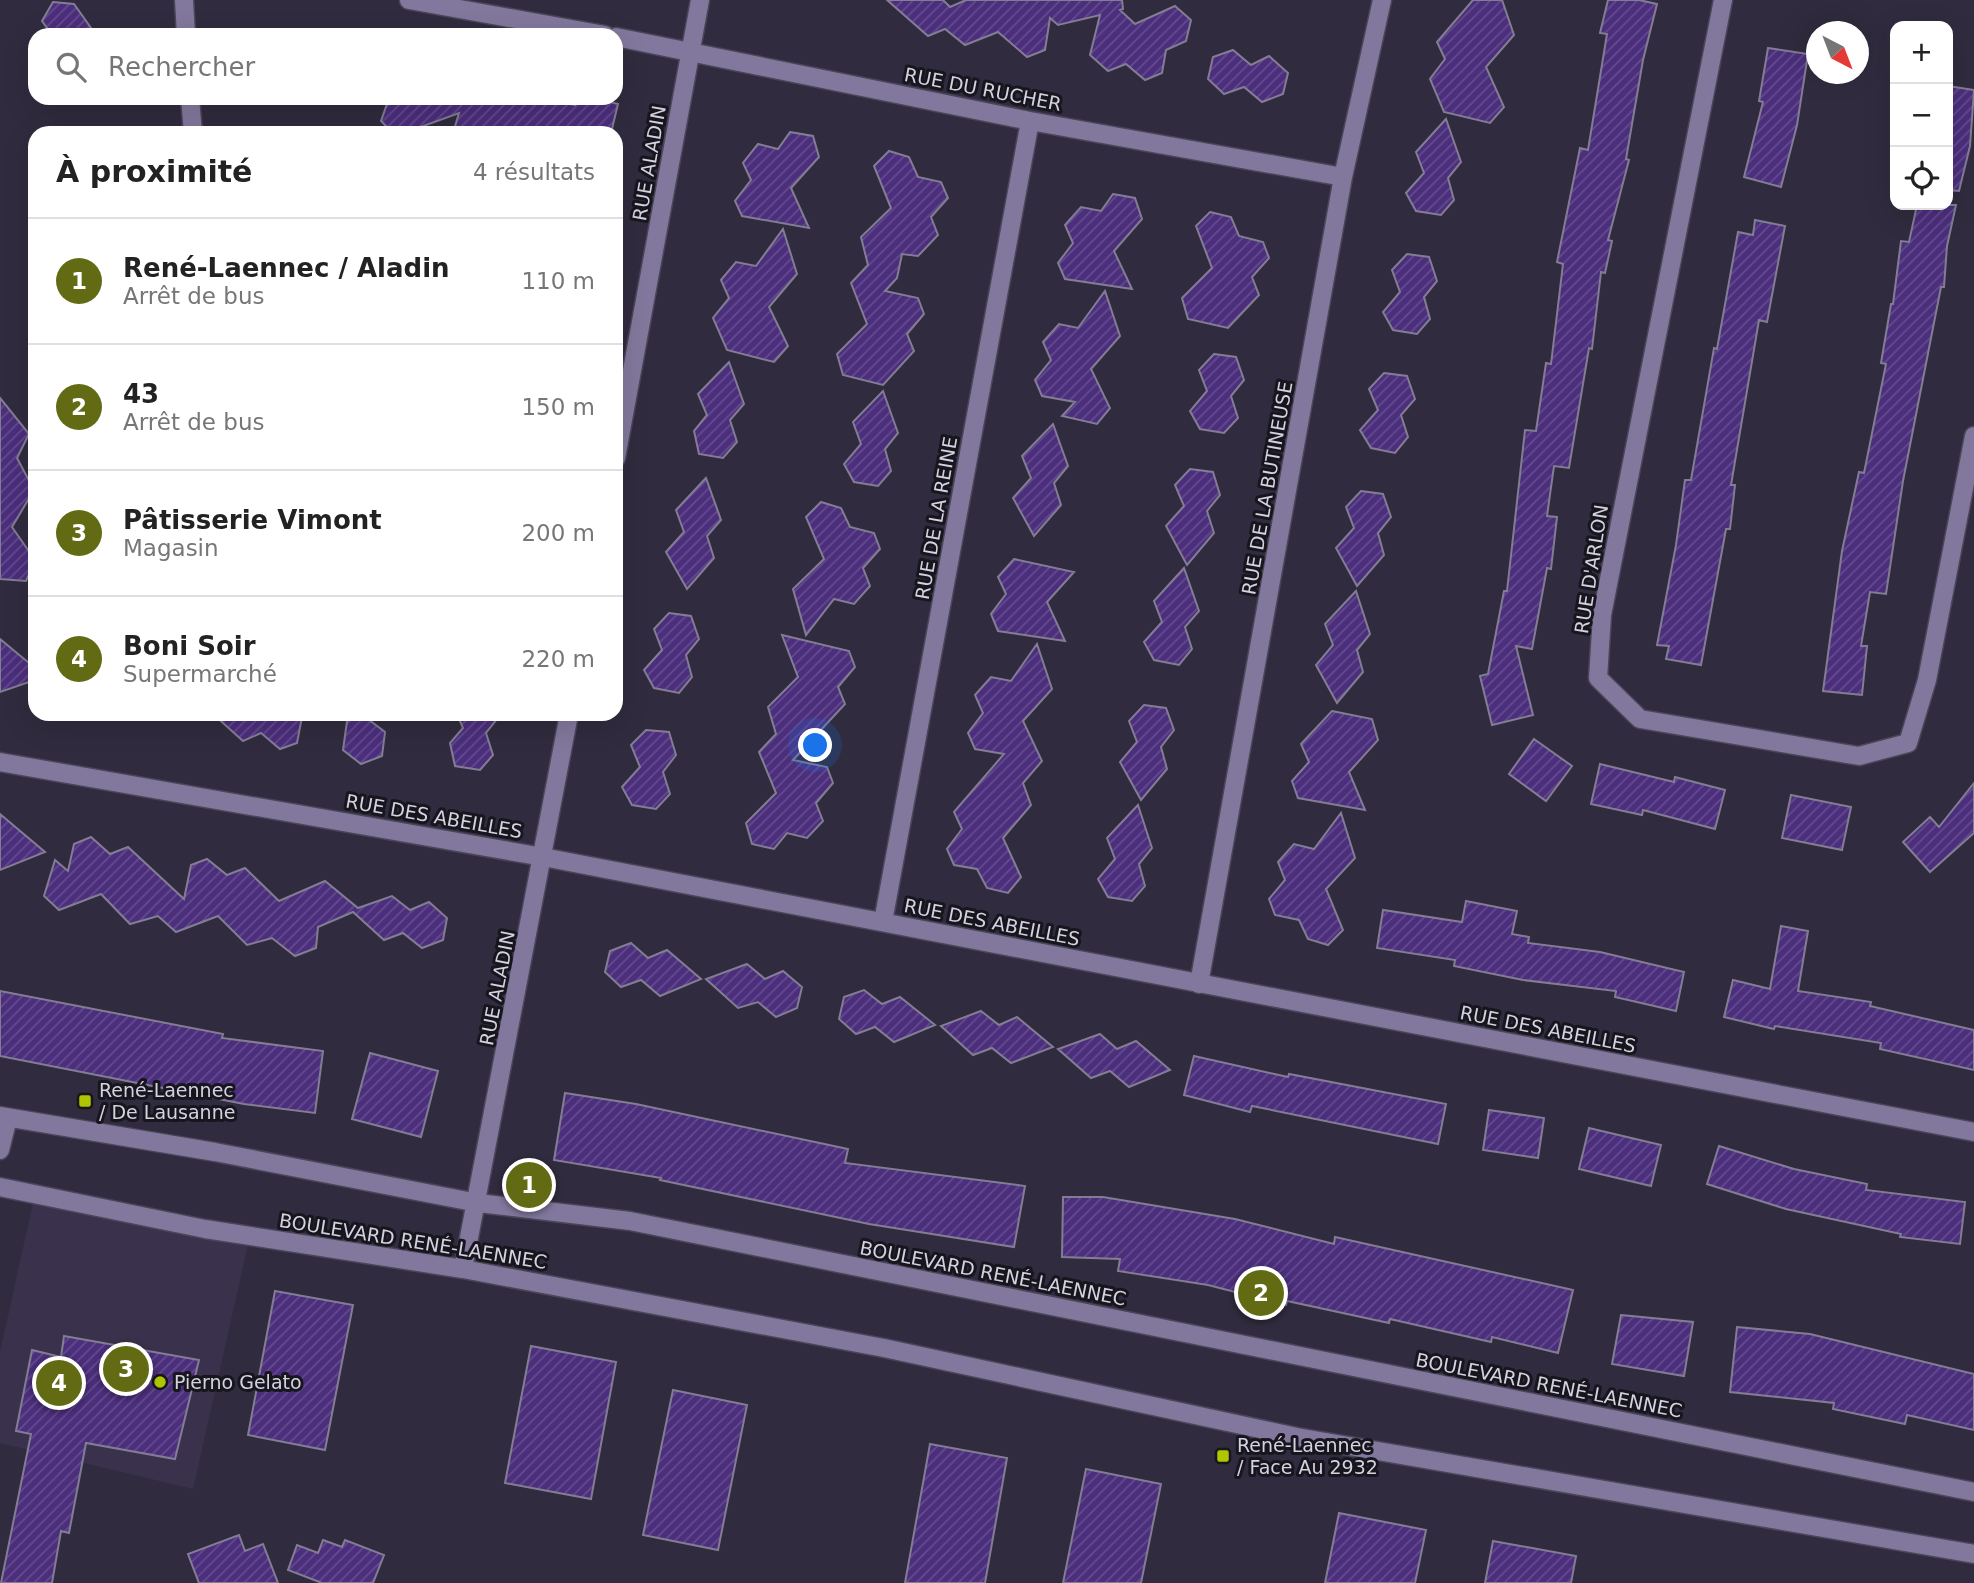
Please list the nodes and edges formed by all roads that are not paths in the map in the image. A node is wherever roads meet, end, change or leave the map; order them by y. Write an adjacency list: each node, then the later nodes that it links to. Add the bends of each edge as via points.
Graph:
1 (184, 0): 6 (street)
2 (409, 0): 7 (street)
3 (700, 0): 9 (street, RUE ALADIN)
4 (1382, 0): 13 (street, RUE DE LA BUTINEUSE)
5 (1723, 0): 15 (street, RUE D'ARLON, via 1602,615 1598,678 1640,719 1860,756 1908,743 1927,680)
6 (186, 28)
7 (566, 28)
8 (623, 38): 9 (street, RUE DU RUCHER)
9 (691, 50): 11 (street, RUE DU RUCHER); 14 (street, RUE ALADIN)
10 (191, 105): 12 (street)
11 (1030, 121): 13 (street, RUE DU RUCHER); 19 (street, RUE DE LA REINE)
12 (192, 126)
13 (1343, 177): 20 (street, RUE DE LA BUTINEUSE)
14 (623, 420)
15 (1974, 436)
16 (568, 721): 18 (street, RUE ALADIN)
17 (0, 762): 18 (street, RUE DES ABEILLES)
18 (543, 857): 19 (street, RUE DES ABEILLES); 25 (street, RUE ALADIN)
19 (883, 922): 20 (street, RUE DES ABEILLES)
20 (1199, 984): 22 (street, RUE DES ABEILLES)
21 (4, 1117): 23 (street); 25 (street, BOULEVARD RENÉ-LAENNEC)
22 (1974, 1132)
23 (0, 1150)
24 (0, 1186): 26 (street, BOULEVARD RENÉ-LAENNEC, via 205,1229)
25 (478, 1203): 26 (street, RUE ALADIN); 27 (street, BOULEVARD RENÉ-LAENNEC, via 630,1221)
26 (463, 1269): 28 (street, BOULEVARD RENÉ-LAENNEC, via 884,1348 1297,1437)
27 (1974, 1492)
28 (1974, 1554)

